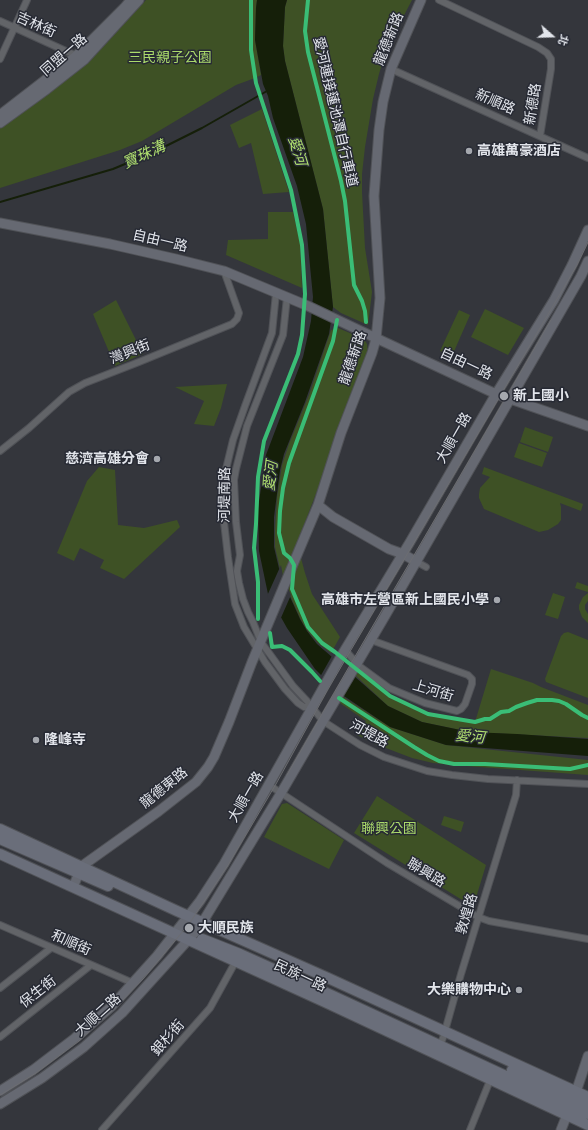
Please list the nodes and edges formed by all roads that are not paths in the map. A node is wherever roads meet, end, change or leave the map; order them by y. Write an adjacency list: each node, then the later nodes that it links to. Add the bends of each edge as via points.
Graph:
1 (27, 0): 7 (street)
2 (131, 0): 8 (street, 同盟一路)
3 (139, 0): 8 (street, 同盟一路)
4 (421, 0): 10 (street, 龍德新路)
5 (439, 0): 13 (street, 新德路, via 547,53 551,60 551,69)
6 (0, 21): 7 (street, 吉林街)
7 (14, 28): 8 (street, 吉林街); 9 (street)
8 (80, 58): 11 (street, 同盟一路); 12 (street, 同盟一路, via 47,89)
9 (0, 59)
10 (391, 69): 13 (street, 新順路); 21 (street, 龍德新路, via 379,130 374,196 380,298)
11 (0, 115)
12 (0, 123)
13 (540, 136): 14 (street, 新順路)
14 (588, 158)
15 (0, 223): 18 (street, 自由一路, via 110,244)
16 (588, 230): 22 (street, 大順一路, via 554,300)
17 (588, 260): 23 (street, 大順一路)
18 (224, 271): 19 (street, 自由一路); 25 (street, 灣興街, via 239,313 232,324 85,383 69,392)
19 (276, 293): 20 (street, 自由一路); 31 (street, 河堤南路, via 272,333 234,440 226,469 222,505 235,604 244,627)
20 (287, 297): 21 (street, 自由一路); 31 (street, 河堤南路, via 283,335 247,426 234,480 240,554 237,571 242,599 253,622)
21 (376, 339): 22 (street, 自由一路); 26 (street, 龍德新路, via 341,433)
22 (496, 394): 23 (street, 自由一路); 27 (street, 大順一路)
23 (511, 399): 24 (street, 自由一路); 28 (street, 大順一路)
24 (588, 424)
25 (0, 451)
26 (318, 505): 27 (street, via 333,517 389,549); 31 (street, 龍德東路)
27 (403, 554): 28 (street); 32 (street, 大順一路)
28 (417, 562): 29 (street); 30 (street, 大順一路)
29 (426, 567)
30 (371, 640): 33 (street, 大順一路); 33 (street, 上河街, via 468,675 472,679 472,684 465,704 457,711 425,703 389,688)
31 (259, 646): 34 (street, 河堤南路, via 285,684 293,686); 34 (street, 河堤南路, via 274,674 292,696 304,707); 44 (street, 龍德東路, via 214,757 203,774)
32 (342, 654): 33 (street, 上河街); 34 (street, 大順一路)
33 (355, 667): 35 (street, 大順一路)
34 (312, 707): 35 (street, 河堤路); 38 (street, 大順一路)
35 (323, 721): 36 (street, 河堤路, via 384,757 427,772); 39 (street, 大順一路)
36 (517, 780): 37 (street, 河堤路); 45 (street, 敦煌路, via 516,795)
37 (588, 784)
38 (269, 785): 39 (street, 聯興路); 47 (street, 大順一路, via 224,864)
39 (281, 794): 45 (street, 聯興路, via 387,864); 48 (street, 大順一路)
40 (0, 829): 44 (main road, 民族一路)
41 (0, 839): 44 (main road, 民族一路)
42 (0, 847): 44 (main road, 民族一路)
43 (0, 854): 44 (main road, 民族一路)
44 (77, 877): 47 (main road, 民族一路); 47 (main road, 民族一路)
45 (478, 917): 49 (street, 聯興路); 56 (street, 敦煌路)
46 (0, 925): 50 (street, 和順街)
47 (182, 925): 48 (main road, 民族一路); 48 (main road, 民族一路); 53 (street, 大順二路)
48 (196, 932): 51 (main road, 民族一路); 56 (main road, 民族一路, via 370,1004); 62 (street, 大順二路, via 122,1013 84,1047 42,1078)
49 (588, 939)
50 (51, 948): 52 (street, 和順街); 54 (street)
51 (238, 958): 56 (main road, 民族一路); 66 (street, 銀杉街, via 210,1008)
52 (91, 965): 53 (street, 和順街); 55 (street, 保生街)
53 (133, 983): 59 (street, 大順二路, via 112,1006 75,1038 34,1070)
54 (0, 988)
55 (0, 1037)
56 (441, 1042): 58 (main road, 民族一路); 61 (main road, 民族一路)
57 (588, 1056): 61 (street)
58 (493, 1075): 61 (main road, 民族一路); 67 (street)
59 (0, 1091)
60 (588, 1097): 61 (main road, 民族一路)
61 (572, 1103): 63 (main road, 民族一路); 64 (main road, 民族一路); 65 (main road, 民族一路); 68 (street)
62 (0, 1104)
63 (588, 1105)
64 (588, 1114)
65 (588, 1125)
66 (102, 1130)
67 (470, 1130)
68 (561, 1130)

